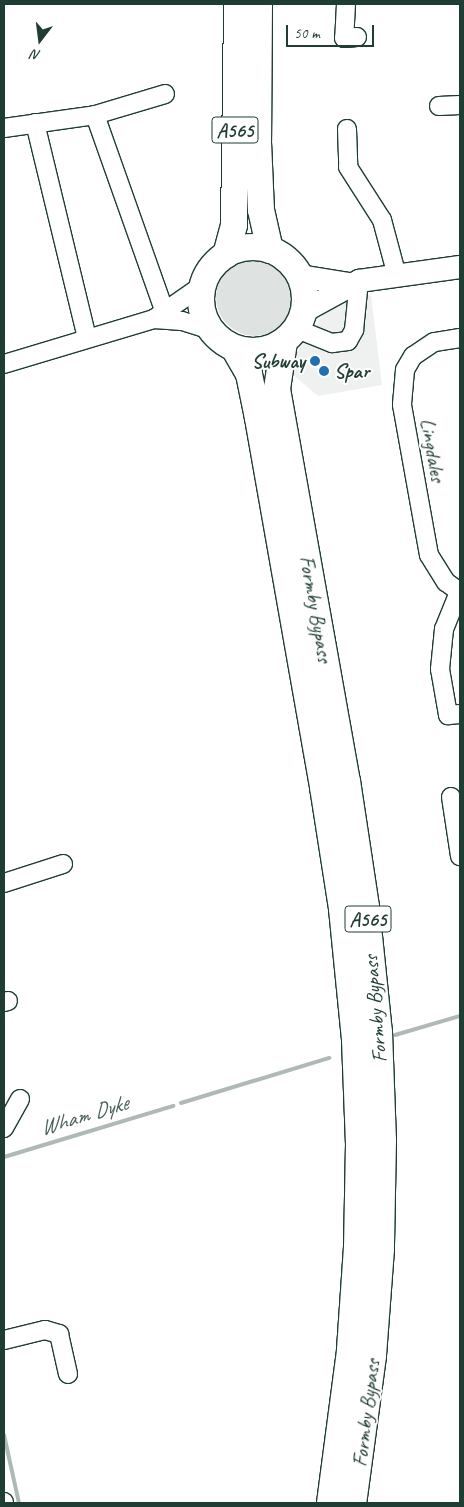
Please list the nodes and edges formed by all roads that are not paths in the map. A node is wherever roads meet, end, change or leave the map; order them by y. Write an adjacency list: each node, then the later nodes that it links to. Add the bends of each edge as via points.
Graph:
1 (237, 4): 13 (highway, A565, via 234,225)
2 (260, 4): 12 (highway, A565, via 258,142 261,210)
3 (346, 4): 4 (street, via 344,38)
4 (357, 37)
5 (165, 94): 8 (street)
6 (460, 105): 7 (street)
7 (439, 106)
8 (95, 115): 9 (street); 19 (street)
9 (35, 123): 10 (street); 22 (street)
10 (4, 128)
11 (347, 129): 16 (street, via 348,167 382,220)
12 (270, 250): 13 (highway, via 240,249); 15 (highway, via 293,265)
13 (226, 255): 18 (highway, via 208,273)
14 (460, 267): 16 (main road)
15 (300, 276): 17 (main road); 20 (highway, A565, via 305,294)
16 (397, 276): 17 (main road)
17 (354, 282): 20 (main road); 20 (street, via 354,330 348,340 332,343)
18 (203, 285): 19 (street); 21 (highway, via 201,301)
19 (159, 316): 21 (street); 22 (street)
20 (295, 327): 24 (highway, via 260,350); 37 (highway, Formby Bypass / A565, via 277,389 348,781 379,1032 383,1140 381,1249 373,1356)
21 (211, 330): 24 (highway, A565)
22 (87, 338): 25 (street)
23 (460, 338): 26 (street, Lingdales, via 434,342 423,348 405,370 402,385 402,405 429,555 438,573)
24 (234, 348): 36 (highway, Formby Bypass / A565, via 249,374 258,418 323,787 342,909 355,1040 359,1144 357,1247 350,1352)
25 (4, 364)
26 (459, 592): 27 (street, via 444,628 440,669 448,714)
27 (460, 714)
28 (451, 797): 29 (street)
29 (460, 856)
30 (63, 864): 31 (street)
31 (4, 882)
32 (20, 1100): 33 (street)
33 (4, 1128)
34 (4, 1340): 35 (street, via 45,1330 59,1334)
35 (68, 1374)
36 (330, 1503)
37 (353, 1503)

